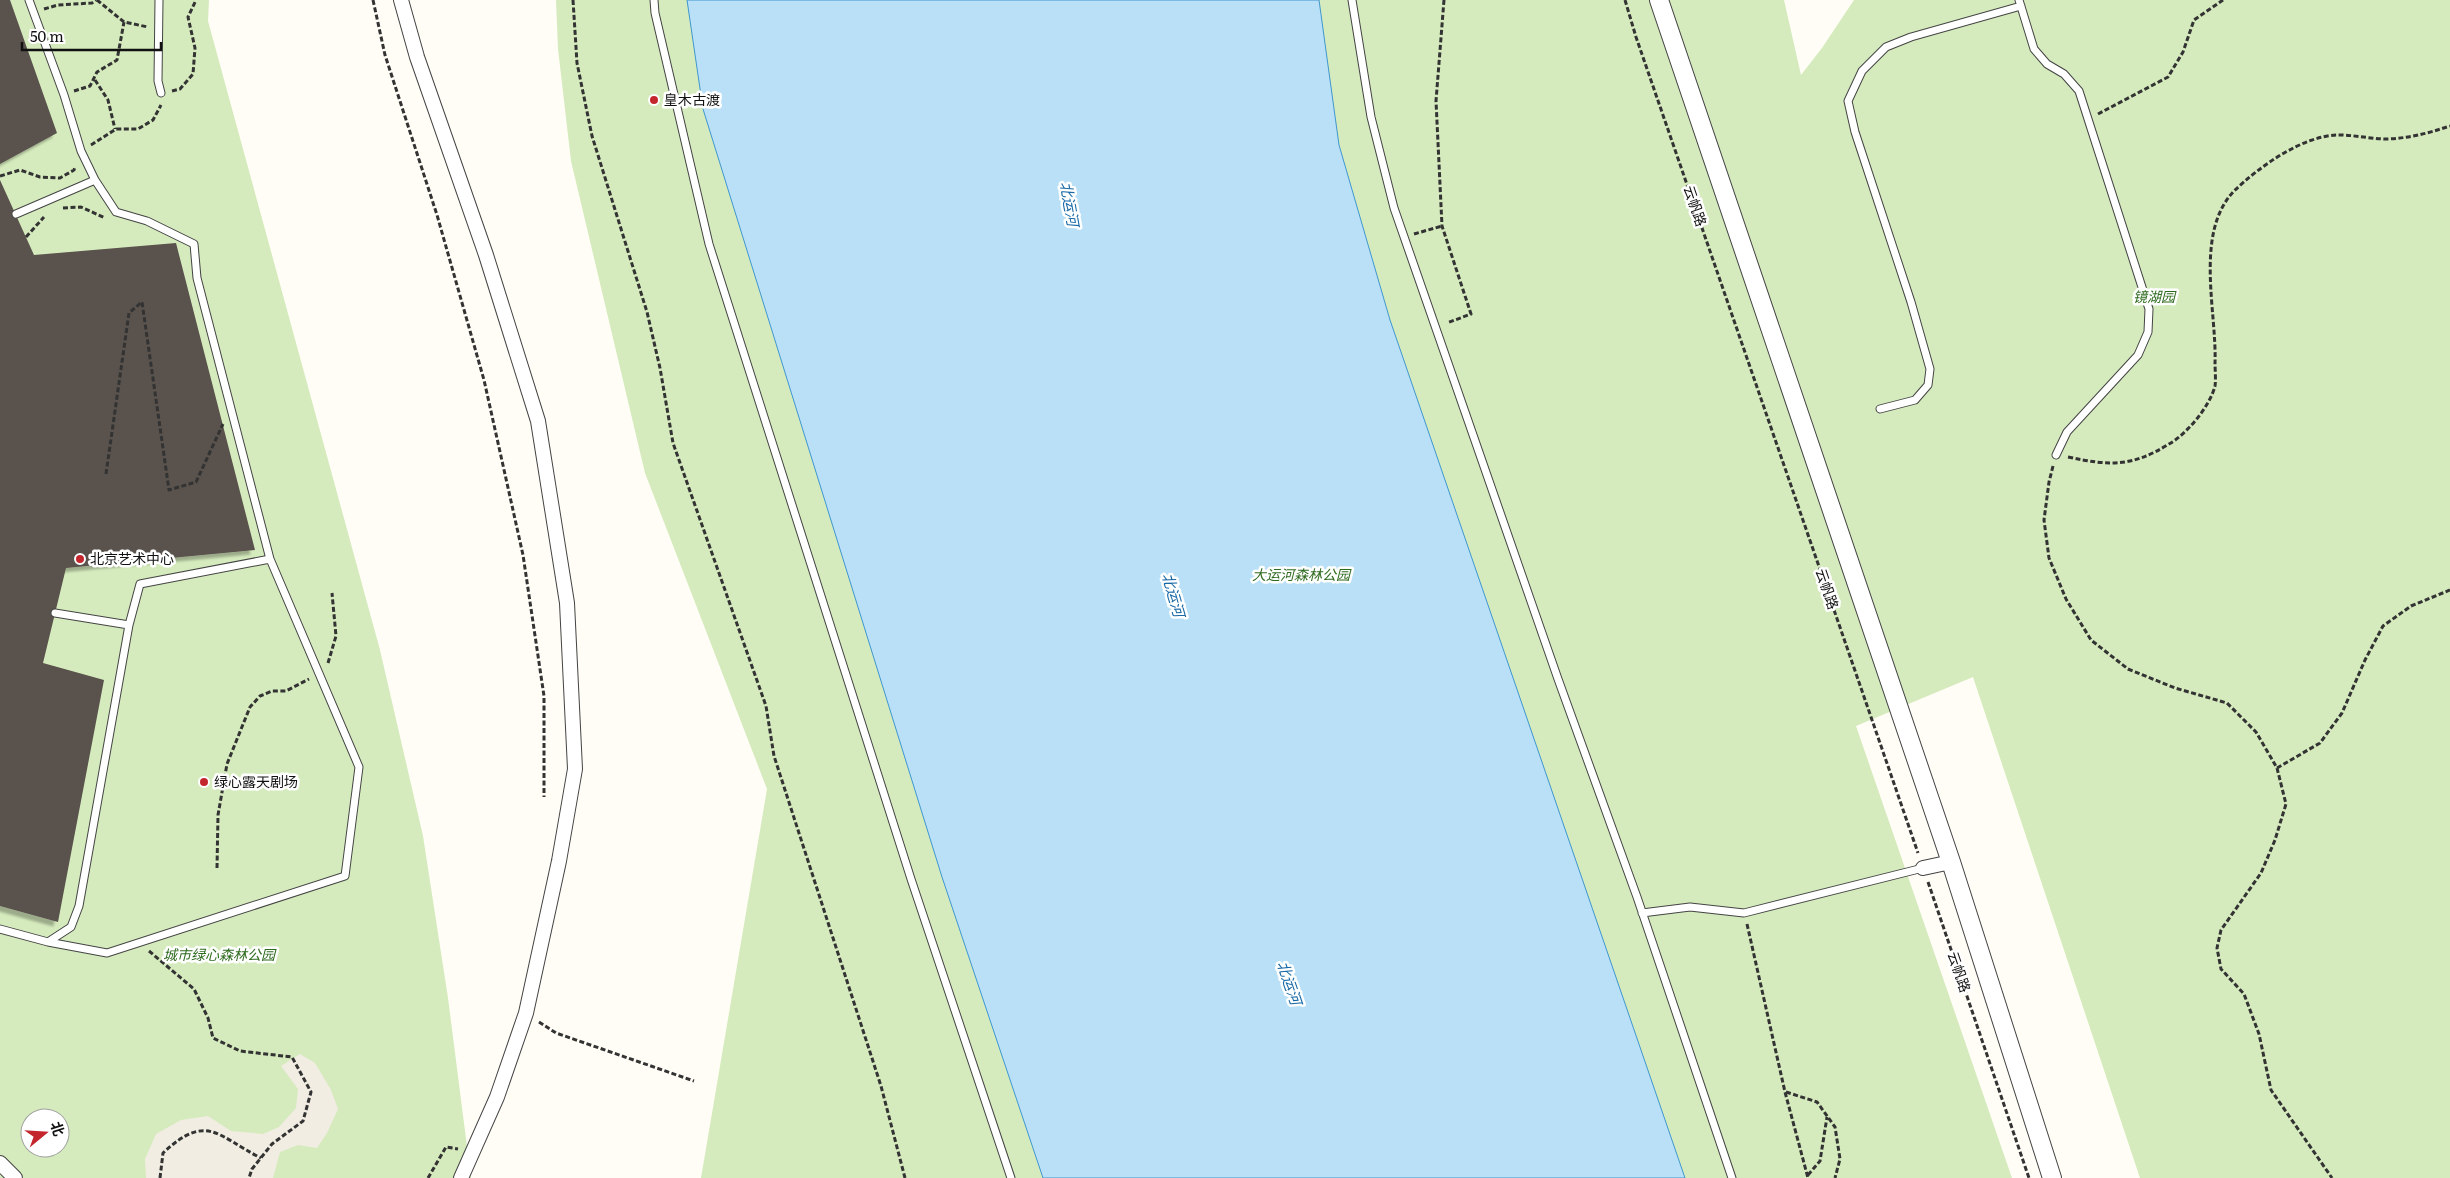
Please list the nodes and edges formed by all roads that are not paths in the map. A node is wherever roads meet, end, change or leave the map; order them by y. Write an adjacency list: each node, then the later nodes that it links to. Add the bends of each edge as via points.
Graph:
1 (29, 0): 9 (lane, via 81,151)
2 (159, 0): 8 (lane, via 158,80)
3 (401, 0): 23 (street, via 538,421 567,603 575,769 559,861 526,1013 497,1097)
4 (654, 0): 24 (lane, via 708,244 911,878)
5 (1352, 0): 18 (lane, via 1371,117 1394,208)
6 (1658, 0): 16 (street, 云帆路)
7 (2020, 3): 11 (lane, via 1911,36 1886,47 1862,71 1848,101 1930,369 1928,385 1915,400); 12 (lane, via 2034,49 2079,91 2149,309 2148,332 2138,355 2067,432)
8 (161, 93)
9 (95, 180): 10 (lane); 13 (lane, via 116,212 147,221 194,244 197,278)
10 (16, 214)
11 (1880, 409)
12 (2056, 455)
13 (270, 559): 15 (lane, via 140,584); 20 (lane, via 359,766 345,876 107,953)
14 (56, 613): 15 (lane)
15 (129, 625): 20 (lane, via 79,906 71,927)
16 (1952, 862): 17 (street); 26 (street, 云帆路)
17 (1923, 868): 18 (lane, via 1744,913 1690,907)
18 (1642, 913): 25 (lane)
19 (0, 929): 20 (lane)
20 (48, 942)
21 (0, 1163): 22 (street)
22 (16, 1178)
23 (461, 1178)
24 (1011, 1178)
25 (1732, 1178)
26 (2052, 1178)

